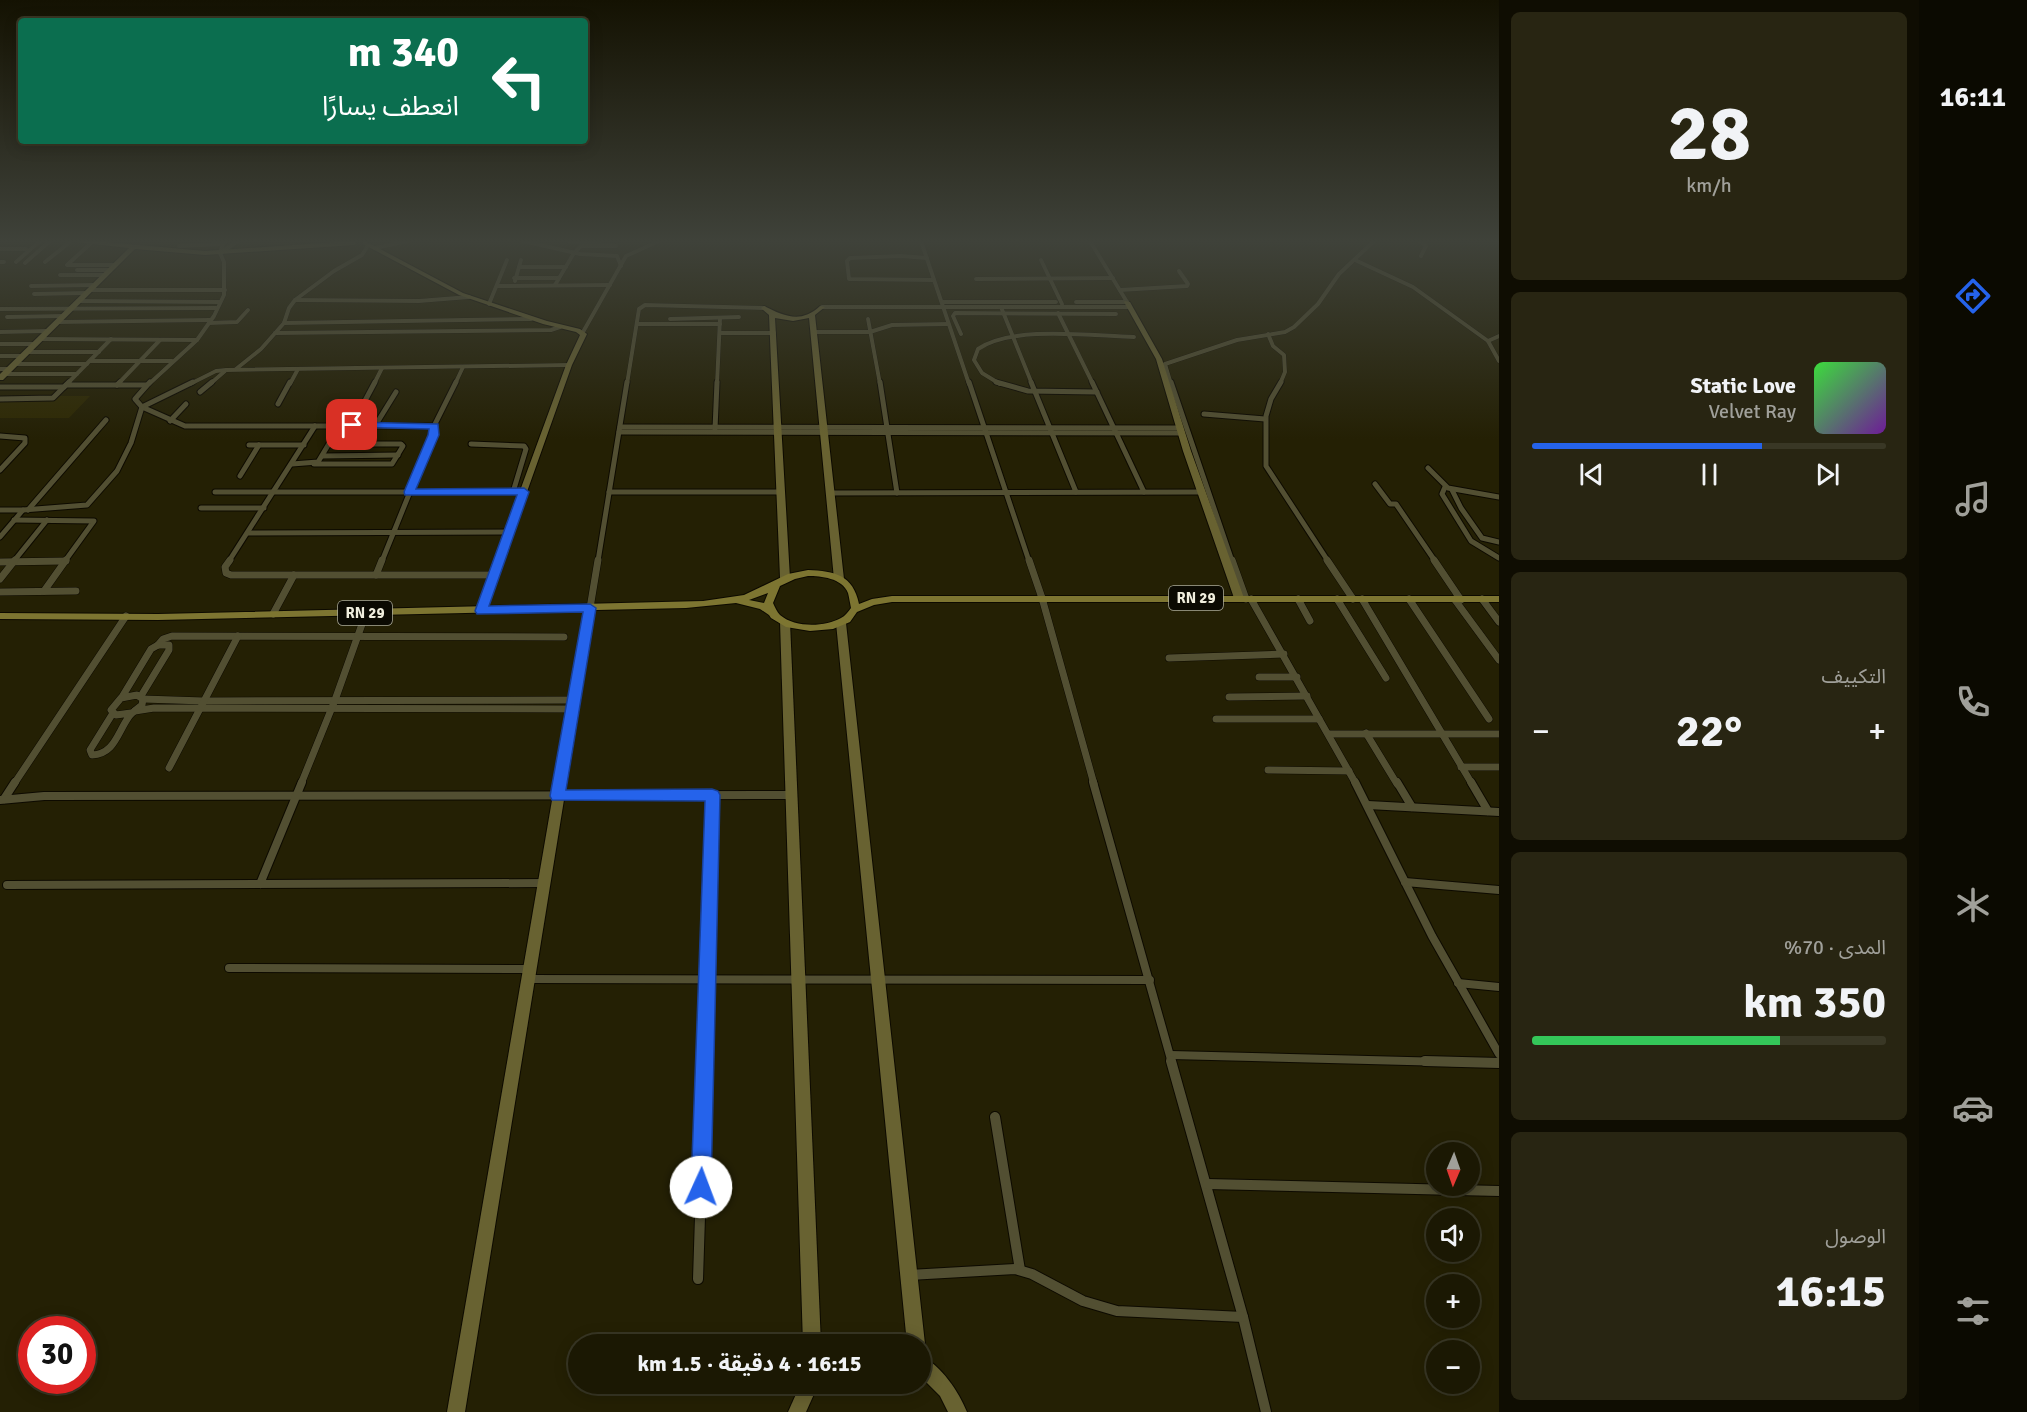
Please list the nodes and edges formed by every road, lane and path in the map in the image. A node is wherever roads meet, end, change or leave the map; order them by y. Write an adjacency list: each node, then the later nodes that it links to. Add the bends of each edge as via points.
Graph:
1 (290, 307): 32 (street)
2 (497, 307): 27 (street)
3 (597, 307): 38 (street)
4 (642, 307): 33 (street)
5 (720, 307): 15 (street)
6 (867, 307): 16 (street)
7 (943, 307): 34 (street)
8 (965, 307): 19 (street)
9 (1033, 307): 19 (street)
10 (1127, 307): 99 (street, via 1157,352)
11 (1315, 307): 45 (street, via 1300,324 1286,332)
12 (1441, 307): 54 (street)
13 (71, 308): 14 (street); 17 (street); 26 (street)
14 (217, 308): 31 (street)
15 (764, 308): 21 (street)
16 (822, 308): 23 (street)
17 (0, 309)
18 (248, 310): 31 (street, via 237,322)
19 (1002, 310): 20 (street); 44 (street, via 953,314); 46 (street)
20 (1058, 313): 22 (street); 47 (street)
21 (772, 314): 23 (street, via 789,318); 43 (street)
22 (1116, 314)
23 (812, 315): 39 (street)
24 (7, 317): 26 (street)
25 (739, 317): 30 (street)
26 (60, 319): 31 (street); 36 (street)
27 (531, 319): 32 (street); 35 (street)
28 (670, 319): 30 (street)
29 (868, 319): 40 (street)
30 (720, 321): 33 (street); 42 (street)
31 (210, 322): 52 (street)
32 (284, 322): 41 (street)
33 (636, 324): 92 (street)
34 (948, 324): 40 (street, via 892,325); 96 (street)
35 (560, 327): 38 (street); 41 (street)
36 (48, 331): 37 (street); 53 (street)
37 (0, 332)
38 (583, 332): 63 (street)
39 (814, 332): 40 (street); 94 (street)
40 (870, 332): 95 (street)
41 (275, 333): 66 (street)
42 (720, 333): 43 (street); 91 (street)
43 (774, 333): 93 (street)
44 (961, 334)
45 (1268, 334): 84 (street, via 1273,346 1284,355 1285,369 1284,380 1271,399); 158 (street, via 1165,364)
46 (1013, 336): 47 (street); 77 (street); 77 (street, via 987,342 974,360 982,374 992,380)
47 (1069, 336): 49 (street); 78 (street)
48 (1499, 336): 54 (street)
49 (1134, 337)
50 (111, 339): 51 (street); 53 (street); 56 (street)
51 (160, 340): 52 (street); 59 (street)
52 (197, 340): 60 (street)
53 (38, 341): 55 (street); 57 (street)
54 (1488, 341): 61 (street)
55 (0, 344)
56 (99, 352): 57 (street); 62 (street)
57 (25, 354): 58 (street); 69 (street)
58 (0, 356)
59 (140, 361): 60 (street); 62 (street); 71 (street)
60 (172, 361): 72 (street)
61 (1499, 361)
62 (88, 362): 69 (street); 70 (street)
63 (568, 366): 64 (street); 121 (street)
64 (463, 367): 65 (street); 90 (street)
65 (382, 368): 67 (street); 87 (street)
66 (236, 369): 67 (street); 68 (street)
67 (298, 369): 81 (street)
68 (226, 370): 75 (street); 82 (street, via 216,371)
69 (6, 371): 70 (street)
70 (77, 374): 73 (street)
71 (117, 385): 72 (street); 73 (street)
72 (146, 385): 82 (street, via 135,399)
73 (65, 386): 74 (street); 79 (street, via 49,399)
74 (0, 387)
75 (200, 392)
76 (396, 392): 89 (street)
77 (1036, 392): 78 (street); 97 (street)
78 (1097, 392): 98 (street)
79 (0, 399)
80 (186, 404): 86 (street)
81 (278, 404)
82 (142, 407): 86 (street); 134 (street, via 117,471 87,505)
83 (1204, 414): 84 (street)
84 (1265, 419): 162 (street, via 1266,466)
85 (106, 420): 134 (street)
86 (170, 421): 88 (street, via 185,426)
87 (352, 425): 88 (street); 89 (street)
88 (315, 426): 106 (street)
89 (375, 426): 90 (street)
90 (434, 426): 119 (street, via 434,435)
91 (715, 429): 92 (street); 93 (street)
92 (619, 430): 122 (street)
93 (778, 430): 94 (street); 123 (street)
94 (825, 430): 95 (street); 128 (street)
95 (886, 430): 96 (street); 129 (street)
96 (985, 430): 97 (street); 124 (street)
97 (1051, 430): 98 (street); 125 (street)
98 (1115, 430): 99 (street); 126 (street)
99 (1178, 430): 127 (street)
100 (0, 436): 112 (street, via 25,438 25,443)
101 (333, 437): 108 (street)
102 (338, 444): 107 (street, via 403,444)
103 (471, 444): 120 (street, via 524,446)
104 (249, 445): 105 (street)
105 (259, 445): 106 (street); 113 (street)
106 (304, 445): 109 (street)
107 (398, 455): 108 (street); 110 (street, via 390,465)
108 (323, 456): 110 (street)
109 (292, 464): 110 (street); 118 (street)
110 (314, 464)
111 (1428, 468): 115 (street)
112 (0, 470)
113 (240, 476)
114 (1375, 484): 166 (street, via 1390,504 1396,504)
115 (1445, 486): 116 (street); 142 (street, via 1442,494 1471,541)
116 (1452, 490): 130 (street); 141 (street, via 1482,538)
117 (215, 492): 118 (street)
118 (274, 492): 119 (street); 132 (street)
119 (409, 492): 120 (street); 139 (street)
120 (513, 492): 121 (street)
121 (524, 492): 137 (street)
122 (609, 492): 123 (street); 168 (street)
123 (781, 492): 149 (street)
124 (1006, 492): 125 (street); 129 (street); 157 (street)
125 (1076, 492): 126 (street)
126 (1144, 492): 127 (street)
127 (1198, 492): 158 (street)
128 (831, 493): 129 (street); 151 (street)
129 (897, 493)
130 (1499, 497)
131 (201, 508): 132 (street)
132 (264, 508): 138 (street)
133 (0, 510): 134 (street)
134 (26, 510): 135 (street)
135 (14, 520): 136 (street); 140 (street)
136 (47, 520): 143 (street); 144 (street, via 94,521)
137 (509, 532): 139 (street); 148 (street)
138 (248, 533): 139 (street); 146 (street, via 225,567 226,573)
139 (392, 533): 147 (street)
140 (0, 537)
141 (1499, 542)
142 (1499, 558)
143 (14, 561): 144 (street); 145 (street); 150 (street)
144 (66, 561): 154 (street)
145 (0, 562)
146 (294, 575): 147 (street); 172 (street)
147 (376, 575): 148 (street)
148 (493, 575): 170 (street)
149 (785, 578): 151 (main road, RN 29, via 812,572); 152 (main road, RN 29)
150 (0, 579)
151 (839, 579): 153 (main road, RN 29)
152 (776, 584): 167 (main road, RN 29, via 756,595); 175 (main road, via 769,599)
153 (849, 588): 159 (main road, RN 29, via 864,595); 169 (main road, via 854,595)
154 (44, 591): 155 (street); 156 (street)
155 (76, 591)
156 (0, 592)
157 (1042, 598): 158 (main road, RN 29); 159 (main road, RN 29); 233 (street)
158 (1242, 598): 160 (main road, RN 29); 183 (street)
159 (892, 599): 169 (main road, RN 29)
160 (1298, 599): 161 (main road, RN 29); 176 (street)
161 (1337, 599): 162 (main road, RN 29); 188 (street)
162 (1357, 599): 163 (main road, RN 29); 207 (street)
163 (1408, 599): 166 (main road, RN 29); 204 (street)
164 (1482, 599): 165 (main road, RN 29); 166 (main road, RN 29); 177 (street)
165 (1499, 599)
166 (1458, 600): 185 (street)
167 (730, 601): 168 (main road, RN 29); 175 (main road, RN 29, via 755,604)
168 (590, 608): 170 (main road, RN 29); 196 (street)
169 (854, 610): 178 (main road, RN 29)
170 (481, 611): 171 (main road, RN 29)
171 (366, 613): 172 (main road, RN 29); 180 (street)
172 (273, 614): 174 (main road, RN 29)
173 (0, 616): 174 (main road, RN 29)
174 (126, 616): 218 (street)
175 (780, 618): 178 (main road, RN 29, via 813,629); 215 (street)
176 (1310, 621)
177 (1499, 622)
178 (841, 623): 232 (street)
179 (238, 636): 180 (street); 182 (street, via 172,636); 195 (street)
180 (358, 637): 181 (street); 194 (street)
181 (564, 637)
182 (158, 645): 190 (street, via 151,649); 192 (street, via 170,647)
183 (1284, 654): 184 (street); 187 (street)
184 (1169, 658)
185 (1499, 660)
186 (1259, 677): 187 (street)
187 (1297, 677): 189 (street)
188 (1386, 678)
189 (1307, 696): 191 (street); 203 (street)
190 (122, 697): 192 (street, via 133,694); 201 (street, via 114,704)
191 (1229, 697)
192 (142, 698): 195 (street); 200 (street, via 142,705)
193 (476, 699): 194 (street); 196 (street); 198 (street)
194 (334, 700): 195 (street); 197 (street)
195 (204, 701): 199 (street)
196 (572, 704): 198 (street); 217 (street)
197 (331, 708): 198 (street); 199 (street); 216 (street)
198 (473, 708)
199 (200, 709): 200 (street, via 149,708); 211 (street)
200 (133, 712): 201 (street, via 120,716); 201 (street, via 109,750 92,755 90,750)
201 (113, 713)
202 (1216, 719): 203 (street)
203 (1319, 719): 206 (street)
204 (1489, 719)
205 (1366, 733): 206 (street); 207 (street); 220 (street)
206 (1329, 734): 213 (street)
207 (1441, 734): 208 (street); 209 (street)
208 (1499, 734)
209 (1461, 767): 210 (street); 221 (street)
210 (1499, 767)
211 (169, 768)
212 (1268, 770): 213 (street)
213 (1349, 771): 219 (street)
214 (712, 795): 215 (street); 217 (street); 230 (street)
215 (791, 795): 231 (street)
216 (295, 796): 217 (street); 218 (street, via 44,796); 225 (street)
217 (557, 796): 224 (street)
218 (2, 800)
219 (1368, 805): 220 (street); 223 (street)
220 (1412, 807): 221 (street)
221 (1488, 811): 222 (street)
222 (1499, 812)
223 (1405, 882): 227 (street); 234 (street)
224 (543, 883): 225 (street); 229 (street)
225 (260, 884): 226 (street)
226 (7, 885)
227 (1499, 890)
228 (229, 968): 229 (street)
229 (527, 974): 230 (street); 250 (street)
230 (707, 980): 231 (street); 244 (street)
231 (798, 980): 232 (street); 246 (street)
232 (878, 980): 233 (street); 243 (street)
233 (1150, 980): 237 (street)
234 (1458, 983): 235 (street); 236 (street)
235 (1499, 987)
236 (1499, 1054)
237 (1171, 1055): 238 (street); 240 (street)
238 (1499, 1063)
239 (995, 1117): 242 (street)
240 (1207, 1184): 241 (street); 245 (street)
241 (1499, 1191)
242 (1020, 1270): 243 (street); 245 (street, via 1083,1301 1117,1311)
243 (909, 1275): 247 (street)
244 (698, 1280)
245 (1244, 1317): 253 (street)
246 (812, 1334)
247 (915, 1334)
248 (931, 1375): 252 (street, via 946,1390)
249 (805, 1394): 251 (street)
250 (456, 1412)
251 (797, 1412)
252 (958, 1412)
253 (1266, 1412)

